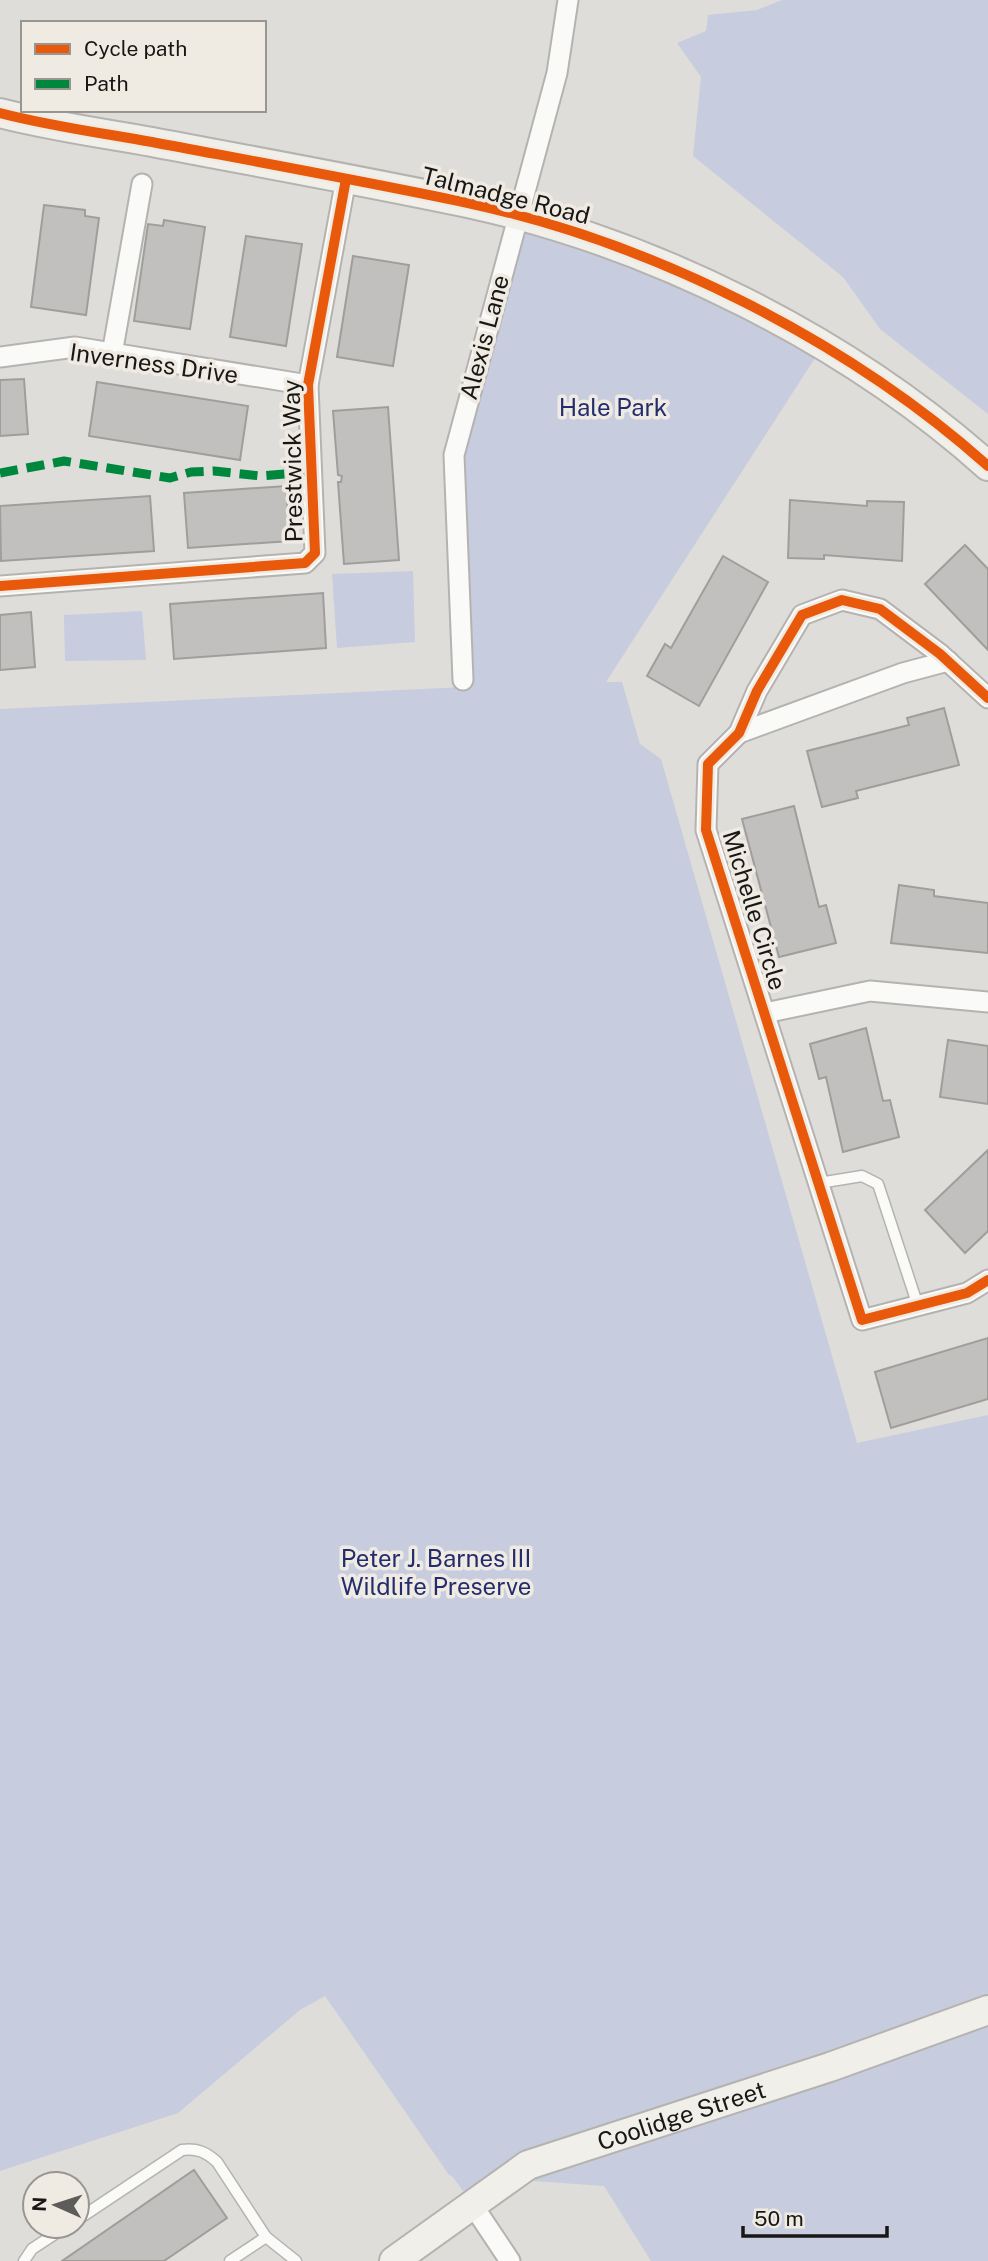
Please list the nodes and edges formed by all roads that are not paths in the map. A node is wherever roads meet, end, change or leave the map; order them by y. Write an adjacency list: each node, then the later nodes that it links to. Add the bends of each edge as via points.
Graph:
1 (568, 0): 5 (street, Alexis Lane, via 557,73)
2 (0, 113): 3 (street, Talmadge Road)
3 (346, 179): 5 (street, Talmadge Road); 8 (street, Prestwick Way)
4 (142, 184): 6 (street)
5 (516, 215): 9 (street, Talmadge Road, via 593,238 735,299 894,393); 12 (street, Alexis Lane, via 454,455)
6 (111, 354): 7 (street, Inverness Drive, via 75,347); 8 (street, Inverness Drive)
7 (0, 357)
8 (308, 385): 10 (street, Prestwick Way, via 316,539 315,553 304,563)
9 (988, 466)
10 (0, 586)
11 (948, 661): 13 (street, Michelle Circle); 14 (street, Michelle Circle); 14 (street, Michelle Circle, via 880,609 842,600 802,615 757,691)
12 (463, 680)
13 (988, 698)
14 (739, 733): 16 (street, Michelle Circle, via 708,764 706,830)
15 (988, 1002): 16 (street, via 870,991)
16 (765, 1013): 17 (street, Michelle Circle)
17 (818, 1183): 19 (lane, via 862,1176 878,1184); 19 (street, Michelle Circle, via 862,1321)
18 (988, 1280): 19 (street, Michelle Circle, via 967,1293)
19 (918, 1306)
20 (988, 2010): 21 (street, Coolidge Street, via 830,2067 528,2165)
21 (472, 2204): 28 (street, Coolidge Street); 29 (street)
22 (91, 2211): 23 (lane, via 182,2150 193,2148 217,2162)
23 (266, 2237): 26 (lane); 27 (lane)
24 (46, 2240): 25 (lane)
25 (24, 2261)
26 (230, 2261)
27 (296, 2261)
28 (394, 2261)
29 (510, 2261)

